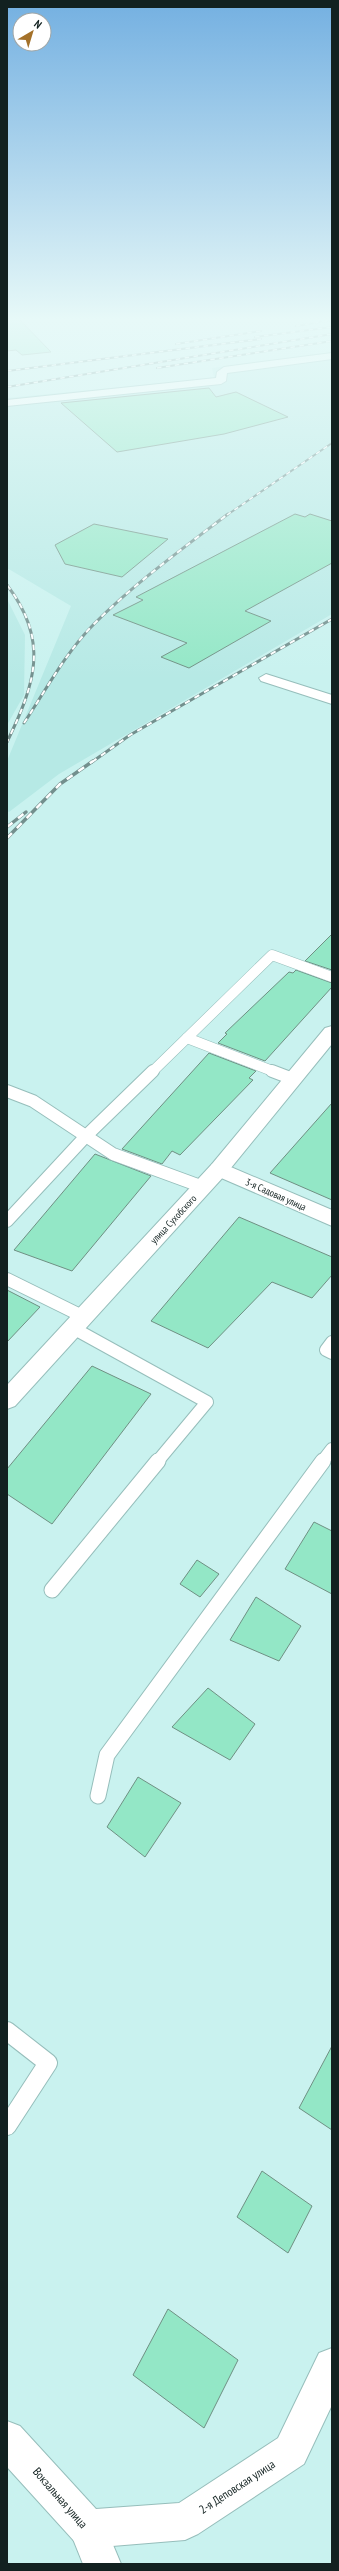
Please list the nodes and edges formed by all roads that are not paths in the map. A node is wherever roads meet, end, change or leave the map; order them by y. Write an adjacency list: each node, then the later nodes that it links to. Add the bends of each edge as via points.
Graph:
1 (266, 678): 2 (street)
2 (332, 700)
3 (332, 977): 5 (lane, via 272,955)
4 (332, 1032): 6 (street, улица Сухобского)
5 (187, 1038): 6 (lane); 8 (lane)
6 (293, 1079): 9 (street, улица Сухобского)
7 (7, 1091): 8 (lane, via 33,1101)
8 (86, 1136): 10 (lane, via 113,1154); 12 (lane)
9 (219, 1169): 10 (street, улица Сухобского); 11 (street, 3-я Садовая улица)
10 (203, 1187): 14 (street, улица Сухобского)
11 (332, 1219)
12 (7, 1221)
13 (7, 1279): 14 (lane)
14 (78, 1322): 17 (street, улица Сухобского); 19 (lane, via 207,1402)
15 (332, 1342): 16 (lane, via 326,1350)
16 (332, 1353)
17 (7, 1400)
18 (332, 1449): 20 (lane, via 107,1755)
19 (52, 1590)
20 (98, 1796)
21 (7, 2031): 22 (lane, via 48,2063)
22 (7, 2126)
23 (332, 2366): 25 (street, 2-я Деповская улица, via 292,2451 185,2521)
24 (7, 2438): 25 (street, Вокзальная улица)
25 (88, 2529): 26 (street, Вокзальная улица)
26 (102, 2564)

